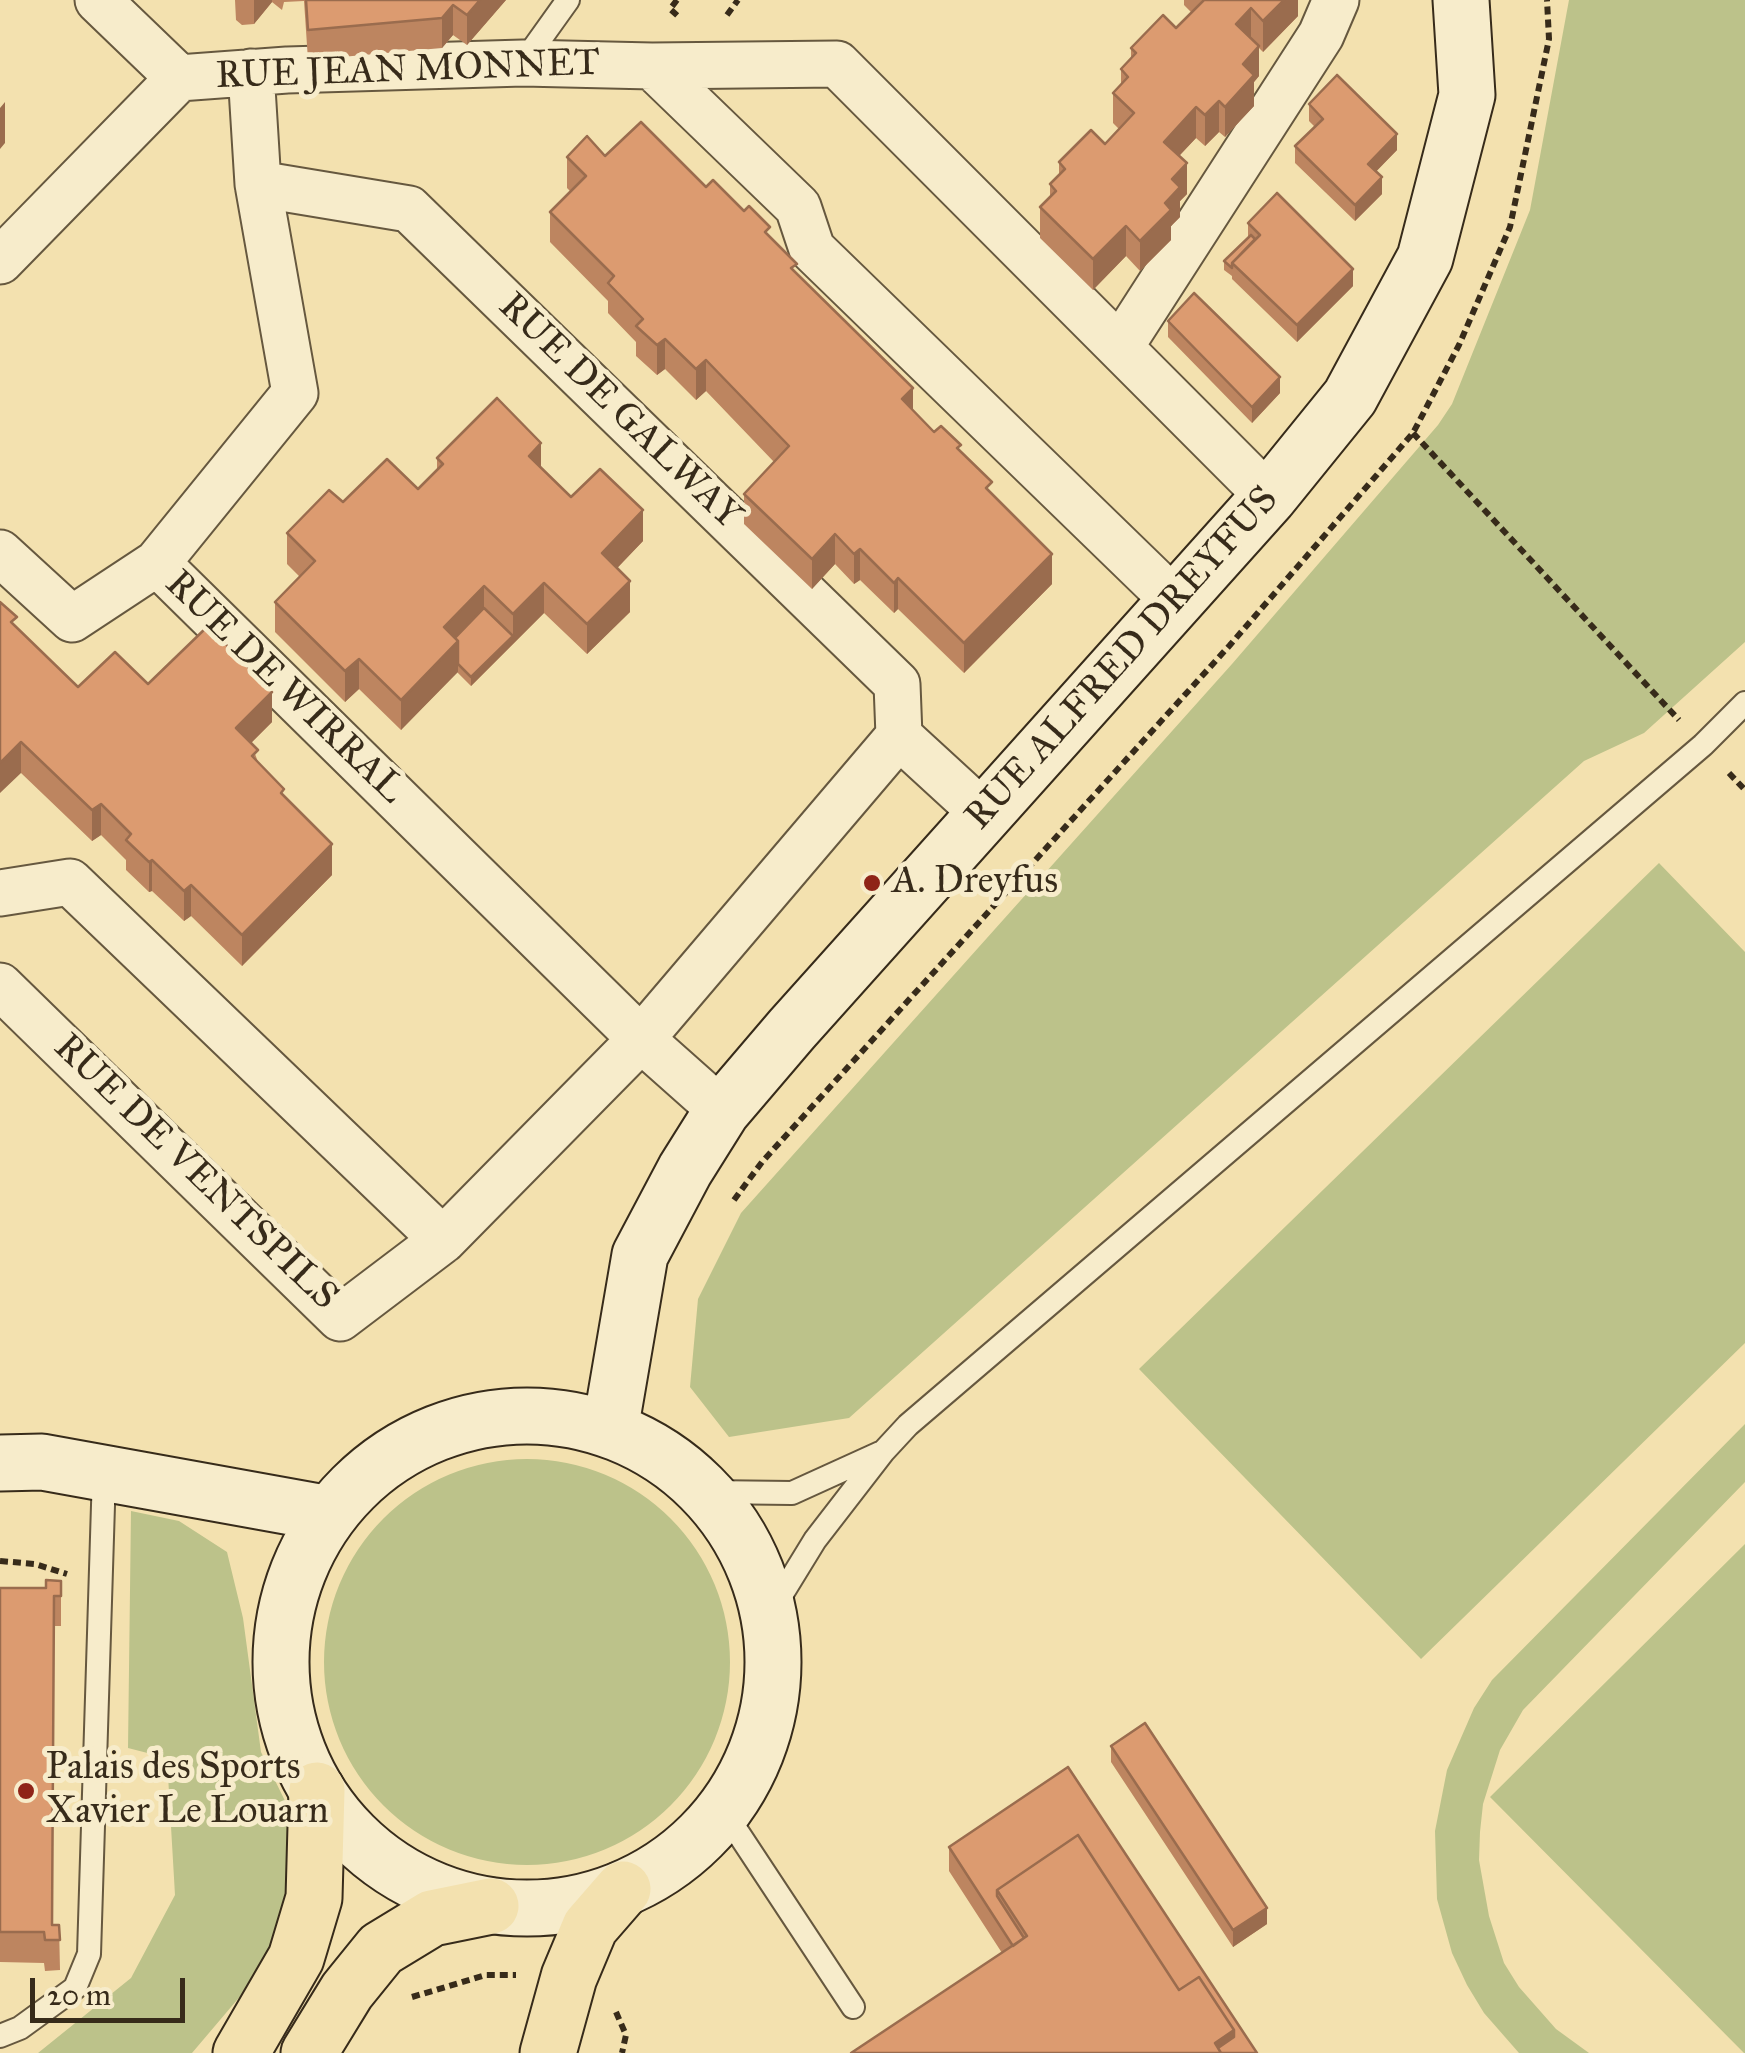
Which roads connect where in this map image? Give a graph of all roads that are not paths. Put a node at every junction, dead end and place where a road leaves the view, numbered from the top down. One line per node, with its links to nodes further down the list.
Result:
1 (98, 0): 8 (street)
2 (568, 0): 5 (lane)
3 (1336, 0): 11 (street)
4 (1461, 0): 12 (main road, RUE ALFRED DREYFUS)
5 (522, 62): 6 (street, RUE JEAN MONNET); 7 (street, RUE JEAN MONNET)
6 (652, 66): 11 (street, RUE JEAN MONNET); 15 (street)
7 (251, 72): 8 (street, RUE JEAN MONNET); 9 (street)
8 (179, 78): 10 (street, RUE JEAN MONNET)
9 (258, 184): 14 (street, RUE DE WIRRAL); 17 (street, RUE DE GALWAY)
10 (0, 261)
11 (1120, 347): 12 (street, RUE JEAN MONNET)
12 (1269, 497): 18 (main road, RUE ALFRED DREYFUS)
13 (0, 554): 14 (street)
14 (157, 563): 21 (street, RUE DE WIRRAL)
15 (1155, 582)
16 (1745, 703): 25 (lane)
17 (899, 736): 18 (street); 21 (street, RUE DE VENTSPILS)
18 (984, 814): 22 (main road, RUE ALFRED DREYFUS)
19 (0, 893): 23 (street)
20 (0, 986): 23 (street, RUE DE VENTSPILS)
21 (641, 1039): 22 (street, RUE DE WIRRAL); 23 (street, RUE DE VENTSPILS)
22 (722, 1111): 24 (main road, RUE ALFRED DREYFUS)
23 (444, 1240)
24 (610, 1430): 28 (main road); 29 (main road)
25 (883, 1452): 28 (lane); 30 (lane)
26 (0, 1463): 27 (main road)
27 (104, 1473): 29 (main road); 36 (lane)
28 (707, 1492): 30 (main road)
29 (330, 1514): 31 (main road)
30 (769, 1614): 32 (main road)
31 (316, 1790): 34 (main road); 37 (main road)
32 (723, 1810): 33 (main road); 35 (lane)
33 (623, 1888): 34 (main road); 39 (main road)
34 (490, 1906): 38 (main road)
35 (853, 2007)
36 (0, 2036)
37 (241, 2053)
38 (308, 2053)
39 (548, 2053)

